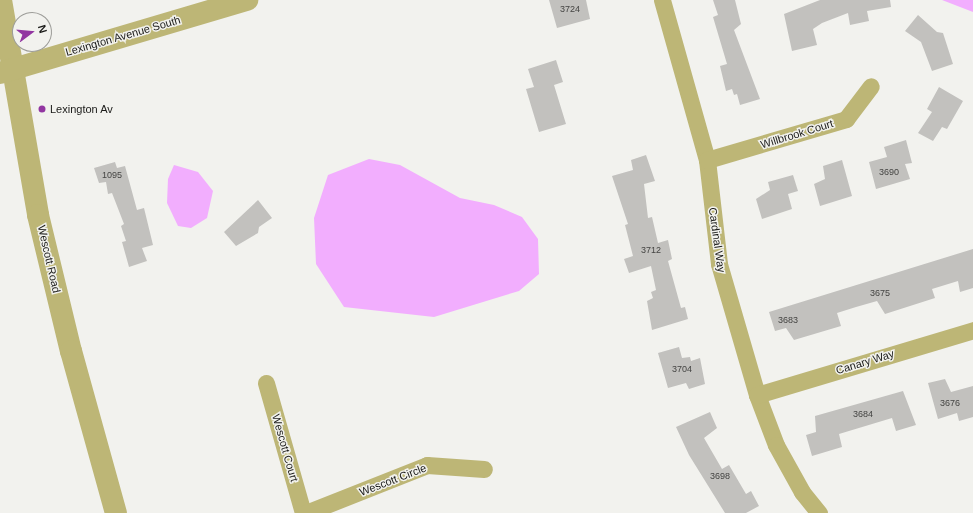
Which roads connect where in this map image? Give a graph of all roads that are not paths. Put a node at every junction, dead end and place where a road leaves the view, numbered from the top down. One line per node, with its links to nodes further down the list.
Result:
1 (1, 0): 4 (street, Wescott Road)
2 (247, 0): 4 (street, Lexington Avenue South)
3 (662, 0): 6 (street, Cardinal Way)
4 (6, 71): 11 (street, Wescott Road)
5 (871, 86): 6 (street, Willbrook Court)
6 (707, 160): 9 (street, Cardinal Way)
7 (973, 330): 9 (street, Canary Way)
8 (266, 383): 12 (street, Wescott Court)
9 (757, 395): 13 (street, Cardinal Way)
10 (484, 469): 12 (street, Wescott Circle)
11 (116, 513)
12 (304, 513)
13 (819, 513)

